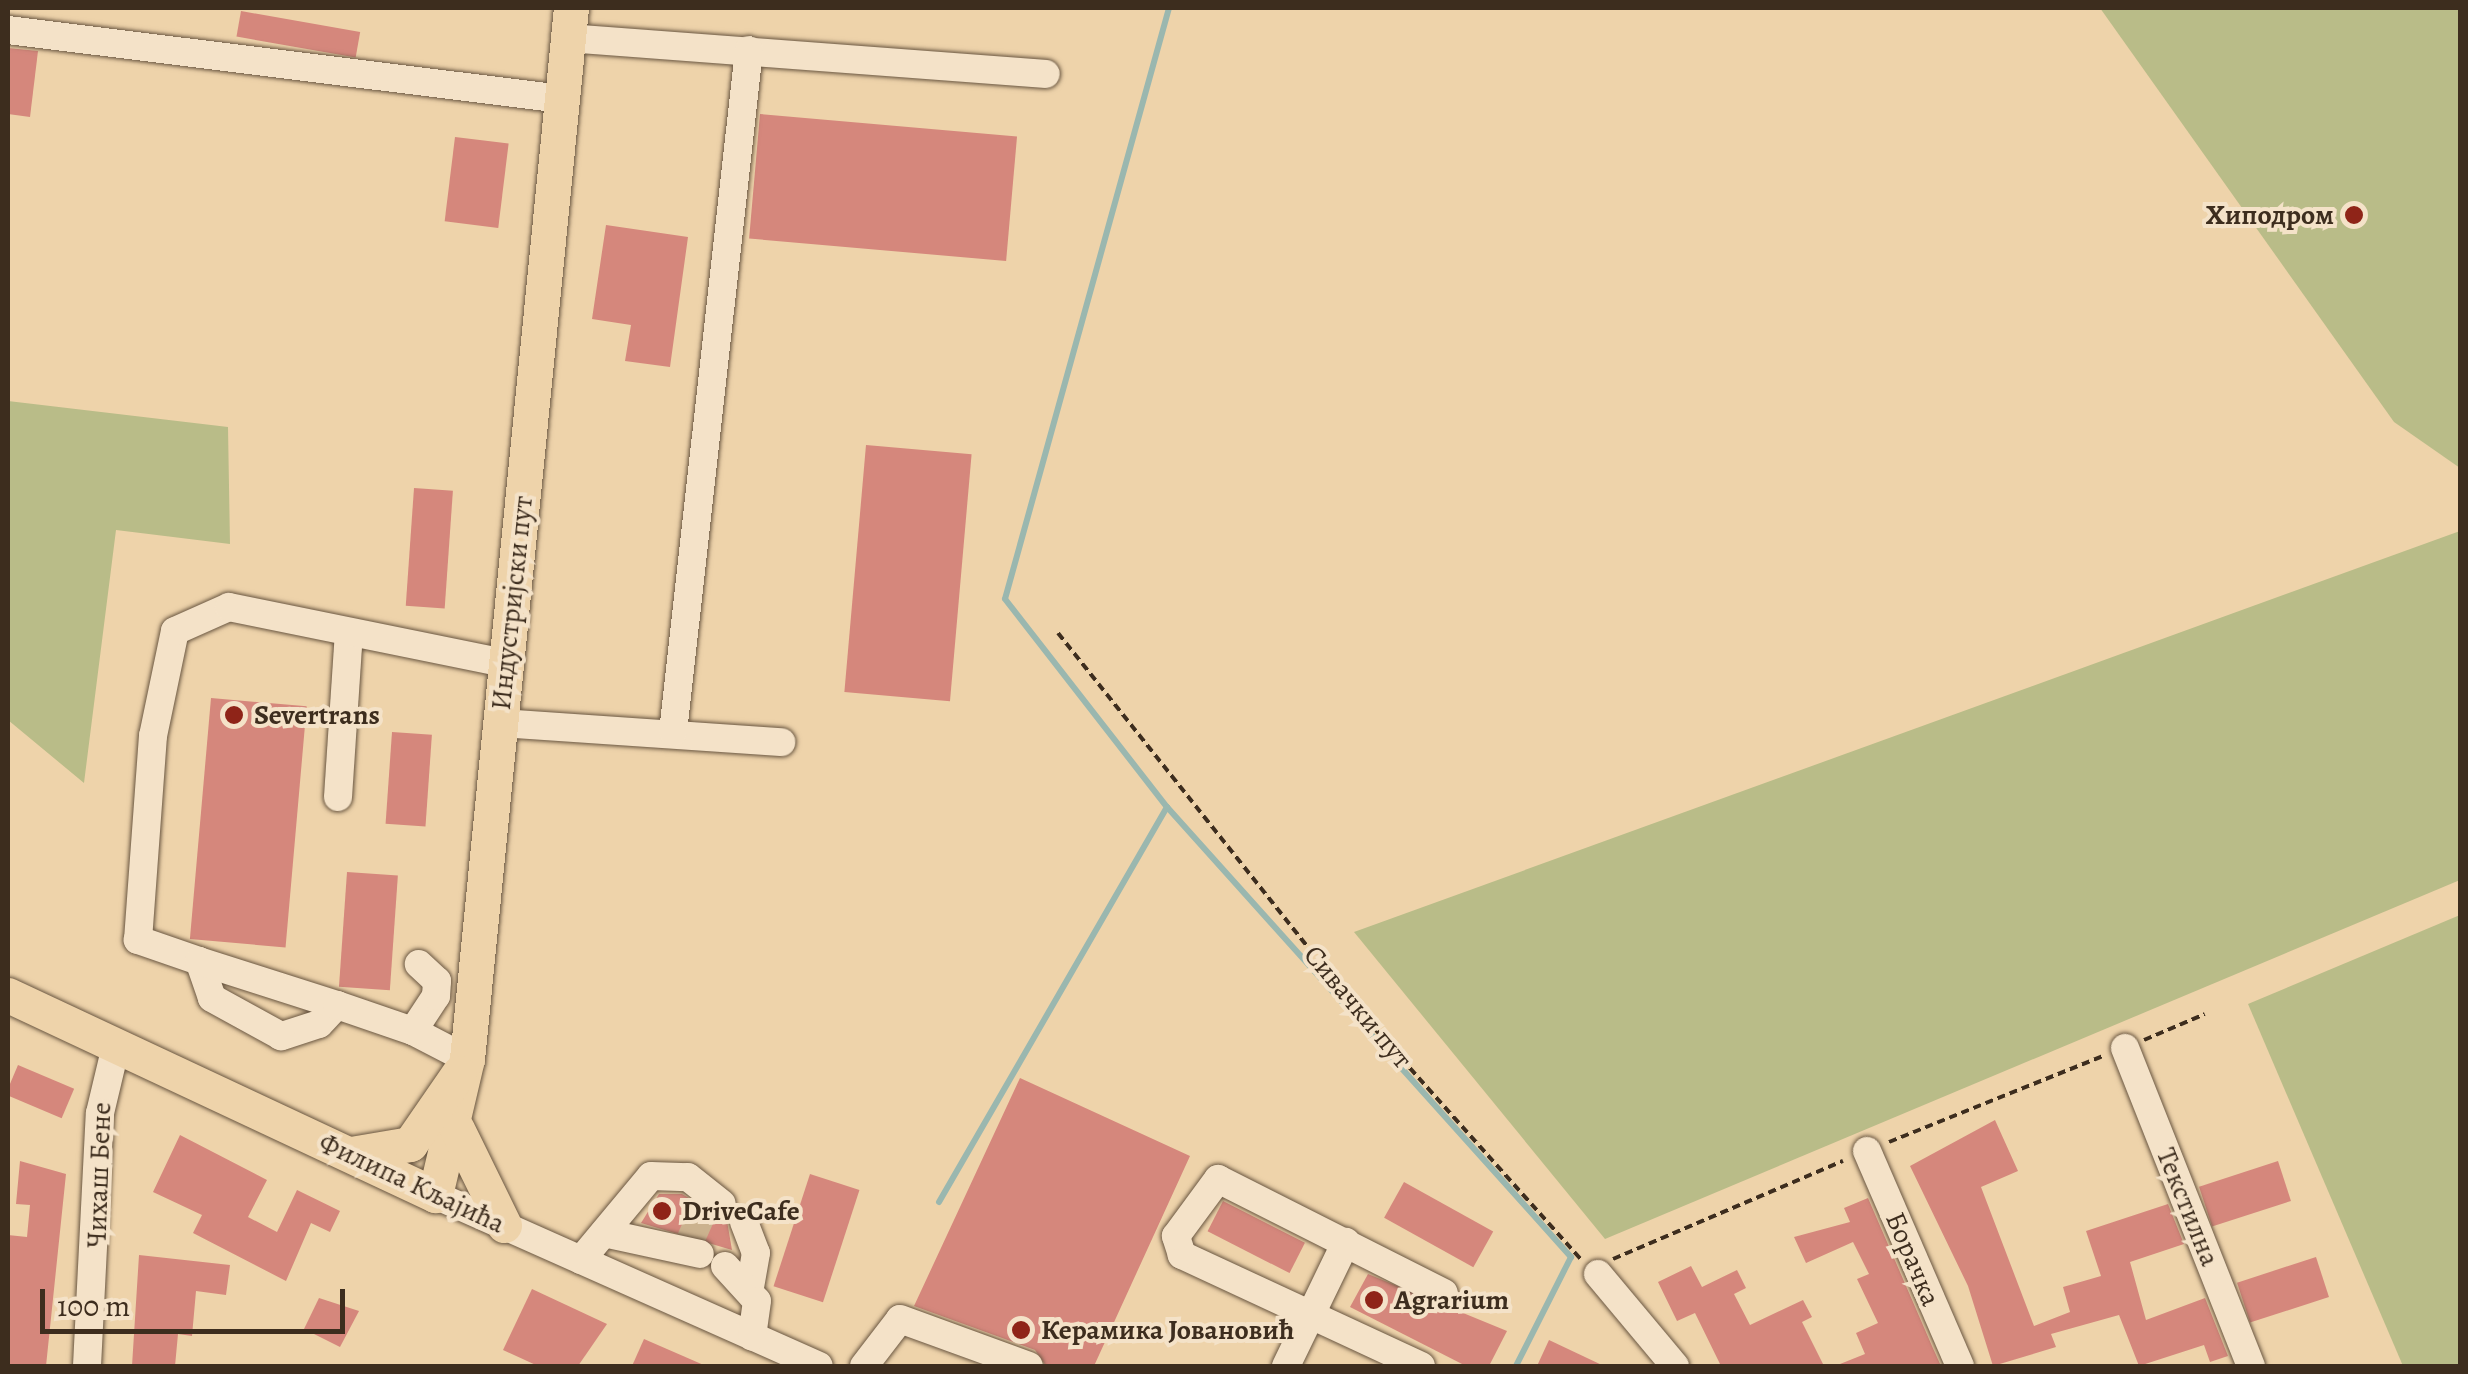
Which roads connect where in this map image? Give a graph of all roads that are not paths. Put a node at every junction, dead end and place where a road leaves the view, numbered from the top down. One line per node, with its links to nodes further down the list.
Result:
1 (570, 23): 3 (street); 5 (main road, Индустријски пут)
2 (8, 30): 5 (street)
3 (749, 50): 4 (street); 9 (street)
4 (1046, 74)
5 (562, 99): 7 (main road, Индустријски пут)
6 (349, 633): 7 (street); 11 (street); 12 (street)
7 (505, 663): 8 (main road, Индустријски пут)
8 (500, 723): 9 (street); 19 (main road, Индустријски пут)
9 (674, 732): 10 (street)
10 (781, 742)
11 (338, 798)
12 (198, 961): 15 (street); 15 (street)
13 (419, 964): 16 (street)
14 (8, 995): 17 (main road, Филипа Кљајића)
15 (337, 1005): 16 (street)
16 (413, 1031): 19 (street)
17 (116, 1046): 22 (main road, Филипа Кљајића); 35 (street, Чихаш Бене)
18 (2124, 1048): 43 (street, Текстилна)
19 (466, 1059): 20 (main road, Индустријски пут); 22 (main road)
20 (457, 1129): 23 (main road, Индустријски пут); 26 (main road)
21 (1867, 1151): 42 (street, Борачка)
22 (349, 1154): 23 (main road, Филипа Кљајића)
23 (436, 1194): 26 (street, Филипа Кљајића)
24 (712, 1202): 27 (street)
25 (744, 1222): 31 (street)
26 (504, 1225): 29 (street, Филипа Кљајића)
27 (604, 1232): 29 (street); 31 (street)
28 (1346, 1242): 32 (street); 33 (street); 33 (street)
29 (581, 1260): 34 (street, Филипа Кљајића)
30 (1598, 1274): 41 (street)
31 (750, 1288): 34 (street)
32 (1444, 1293)
33 (1310, 1314): 39 (street); 40 (street)
34 (752, 1337): 36 (street, Филипа Кљајића)
35 (86, 1366)
36 (819, 1366)
37 (864, 1366): 38 (street)
38 (1030, 1366)
39 (1286, 1366)
40 (1421, 1366)
41 (1675, 1366)
42 (1960, 1366)
43 (2251, 1366)

